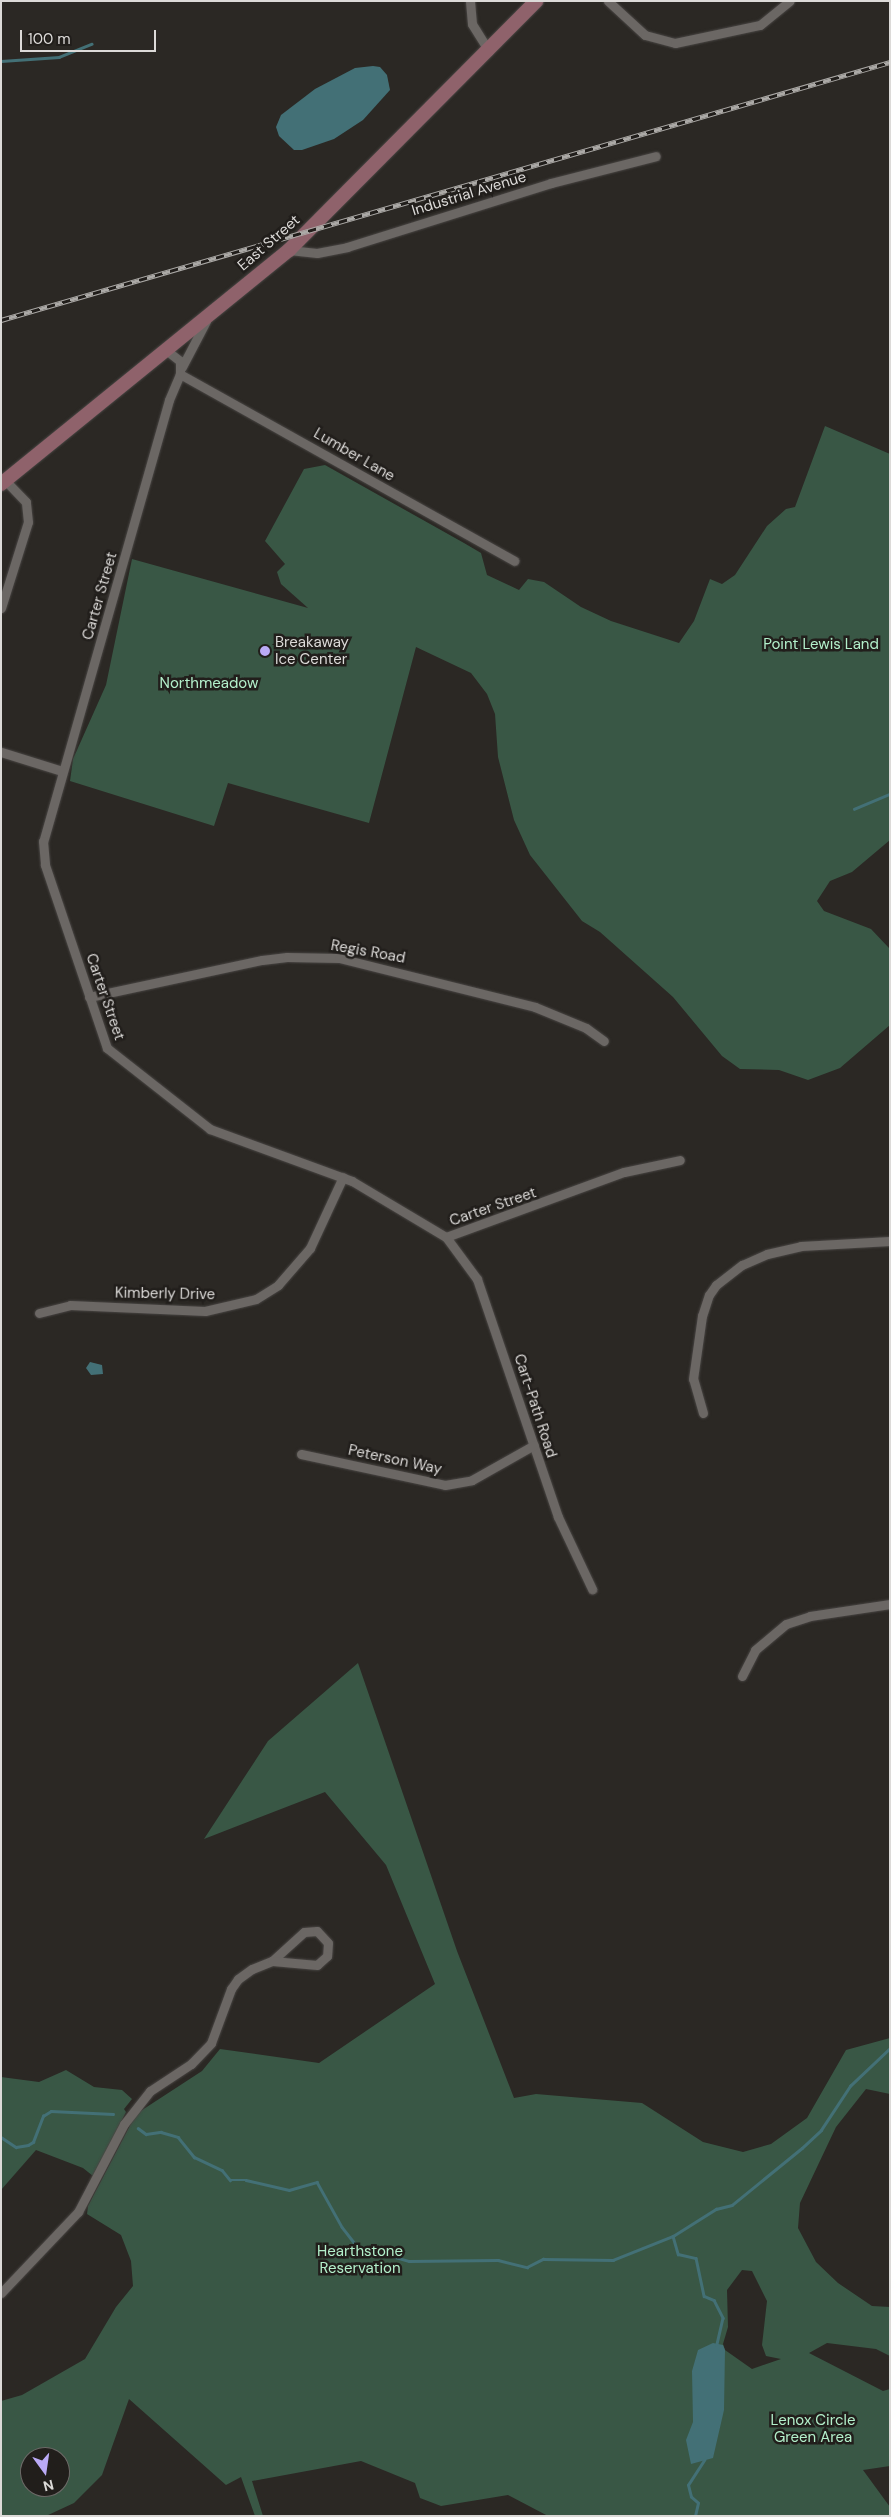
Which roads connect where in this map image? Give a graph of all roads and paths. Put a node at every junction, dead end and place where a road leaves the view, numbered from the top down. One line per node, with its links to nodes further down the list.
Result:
1 (470, 1): 5 (street)
2 (536, 1): 5 (main road, East Street)
3 (608, 1): 4 (street)
4 (790, 1)
5 (489, 51): 7 (main road, East Street)
6 (656, 156): 7 (street, Industrial Avenue)
7 (289, 250): 8 (main road, East Street)
8 (210, 315): 9 (main road, East Street); 10 (street, Carter Street)
9 (166, 350): 10 (street); 11 (main road, East Street)
10 (181, 370): 12 (street, Lumber Lane); 15 (street, Carter Street)
11 (3, 482): 13 (street)
12 (514, 561)
13 (1, 608)
14 (1, 752): 15 (street)
15 (62, 771): 16 (street, Carter Street)
16 (89, 997): 17 (street, Regis Road); 19 (street, Carter Street)
17 (604, 1041)
18 (680, 1160): 20 (street, Carter Street)
19 (343, 1177): 20 (street, Carter Street); 22 (street, Kimberly Drive)
20 (446, 1237): 24 (street, Cart-Path Road)
21 (890, 1241): 23 (street)
22 (40, 1313)
23 (703, 1413)
24 (534, 1444): 25 (street, Peterson Way); 26 (street, Cart-Path Road)
25 (301, 1454)
26 (592, 1589)
27 (890, 1604): 28 (street)
28 (742, 1676)
29 (272, 1961): 29 (street); 30 (street)
30 (1, 2293)

